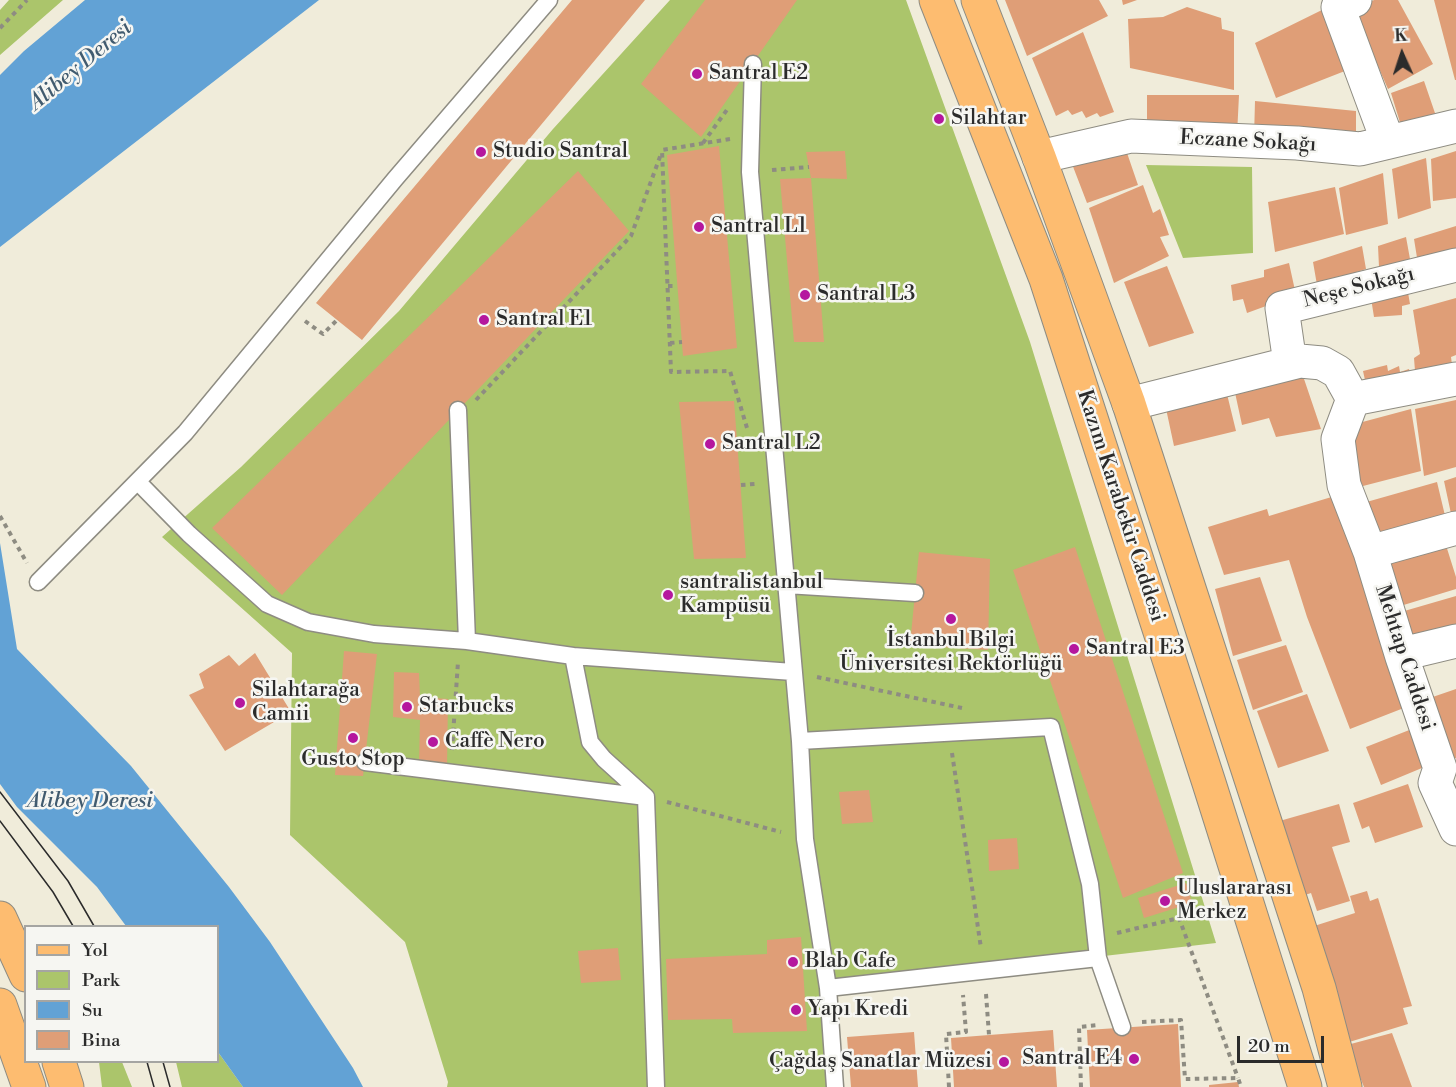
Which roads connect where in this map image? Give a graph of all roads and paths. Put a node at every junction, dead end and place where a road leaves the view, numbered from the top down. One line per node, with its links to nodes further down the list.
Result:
1 (27, 0): 6 (path)
2 (549, 0): 20 (lane)
3 (936, 0): 70 (main road, Kazım Karabekir Caddesi)
4 (978, 0): 12 (main road, Kazım Karabekir Caddesi)
5 (1354, 0): 10 (street)
6 (0, 28)
7 (753, 64): 9 (lane)
8 (1456, 126): 10 (street, Eczane Sokağı)
9 (751, 136): 11 (path); 14 (lane)
10 (1388, 142): 12 (street, Eczane Sokağı)
11 (662, 150): 16 (path); 28 (path)
12 (1039, 157): 27 (main road, Kazım Karabekir Caddesi)
13 (809, 167): 14 (path)
14 (750, 172): 35 (lane)
15 (670, 199): 16 (path)
16 (664, 200): 18 (path)
17 (1456, 265): 24 (street, Neşe Sokağı)
18 (668, 286): 19 (path); 23 (path)
19 (677, 286)
20 (287, 309): 21 (path); 30 (lane)
21 (337, 320)
22 (682, 342): 23 (path)
23 (670, 343): 29 (path)
24 (1290, 363): 26 (street); 27 (street)
25 (1456, 379): 26 (street)
26 (1353, 399): 33 (street, Mehtap Caddesi)
27 (1129, 404): 71 (main road, Kazım Karabekir Caddesi)
28 (458, 415): 37 (lane)
29 (750, 437)
30 (138, 482): 34 (lane); 37 (lane)
31 (0, 516): 34 (path)
32 (1456, 528): 33 (street)
33 (1370, 552): 39 (street, Mehtap Caddesi)
34 (38, 582)
35 (786, 585): 36 (lane); 41 (lane)
36 (915, 592)
37 (463, 640): 40 (lane); 47 (path)
38 (1456, 641): 39 (street)
39 (1402, 654): 46 (street, Mehtap Caddesi)
40 (573, 656): 41 (lane); 48 (lane)
41 (793, 672): 42 (path); 44 (lane)
42 (969, 709)
43 (949, 733): 44 (lane); 52 (lane); 54 (path)
44 (800, 741): 50 (lane)
45 (365, 762): 47 (lane)
46 (1448, 766): 49 (street, Mehtap Caddesi)
47 (451, 773): 48 (lane)
48 (646, 797): 50 (path); 65 (lane)
49 (1456, 829)
50 (805, 839): 57 (lane)
51 (0, 918): 55 (main road)
52 (1096, 938): 53 (lane); 62 (path)
53 (1098, 958): 54 (lane); 59 (lane)
54 (985, 970): 56 (lane); 60 (path)
55 (24, 971)
56 (962, 972): 57 (lane); 67 (path)
57 (828, 988): 66 (lane)
58 (0, 1005): 63 (main road)
59 (1122, 1025): 62 (path); 68 (path)
60 (989, 1035)
61 (59, 1063): 64 (main road)
62 (1238, 1078): 69 (path)
63 (29, 1087)
64 (67, 1087)
65 (656, 1087)
66 (835, 1087)
67 (949, 1087)
68 (1081, 1087)
69 (1241, 1087)
70 (1305, 1087)
71 (1345, 1087)

